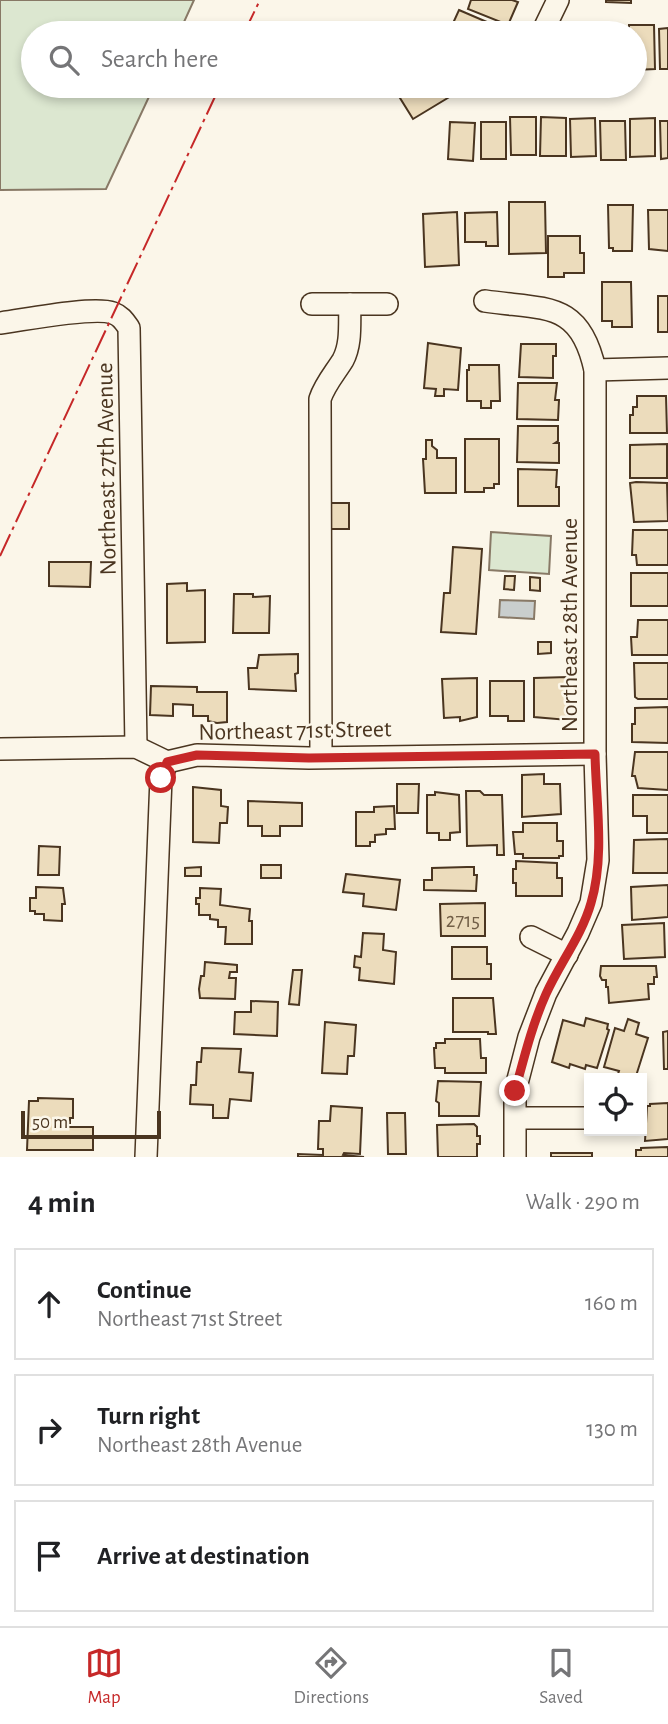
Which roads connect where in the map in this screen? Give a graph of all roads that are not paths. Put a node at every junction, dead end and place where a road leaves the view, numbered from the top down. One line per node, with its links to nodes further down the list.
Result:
1 (558, 0): 2 (street)
2 (548, 21)
3 (485, 301): 9 (street)
4 (313, 304): 5 (street)
5 (349, 304): 6 (street); 13 (street)
6 (387, 304)
7 (0, 323): 10 (street, Northeast 27th Avenue)
8 (668, 368): 9 (street)
9 (595, 370): 12 (street, Northeast 28th Avenue)
10 (136, 747): 11 (street, Northeast 71st Street); 14 (street, Northeast 71st Street)
11 (0, 749)
12 (595, 754): 13 (street, Northeast 71st Street); 16 (street, Northeast 28th Avenue)
13 (321, 757): 14 (street, Northeast 71st Street)
14 (167, 762): 19 (street)
15 (531, 937): 16 (street)
16 (567, 955): 17 (street, Northeast 28th Avenue)
17 (516, 1118): 18 (street); 20 (street, Northeast 28th Avenue)
18 (584, 1118)
19 (146, 1157)
20 (516, 1157)

